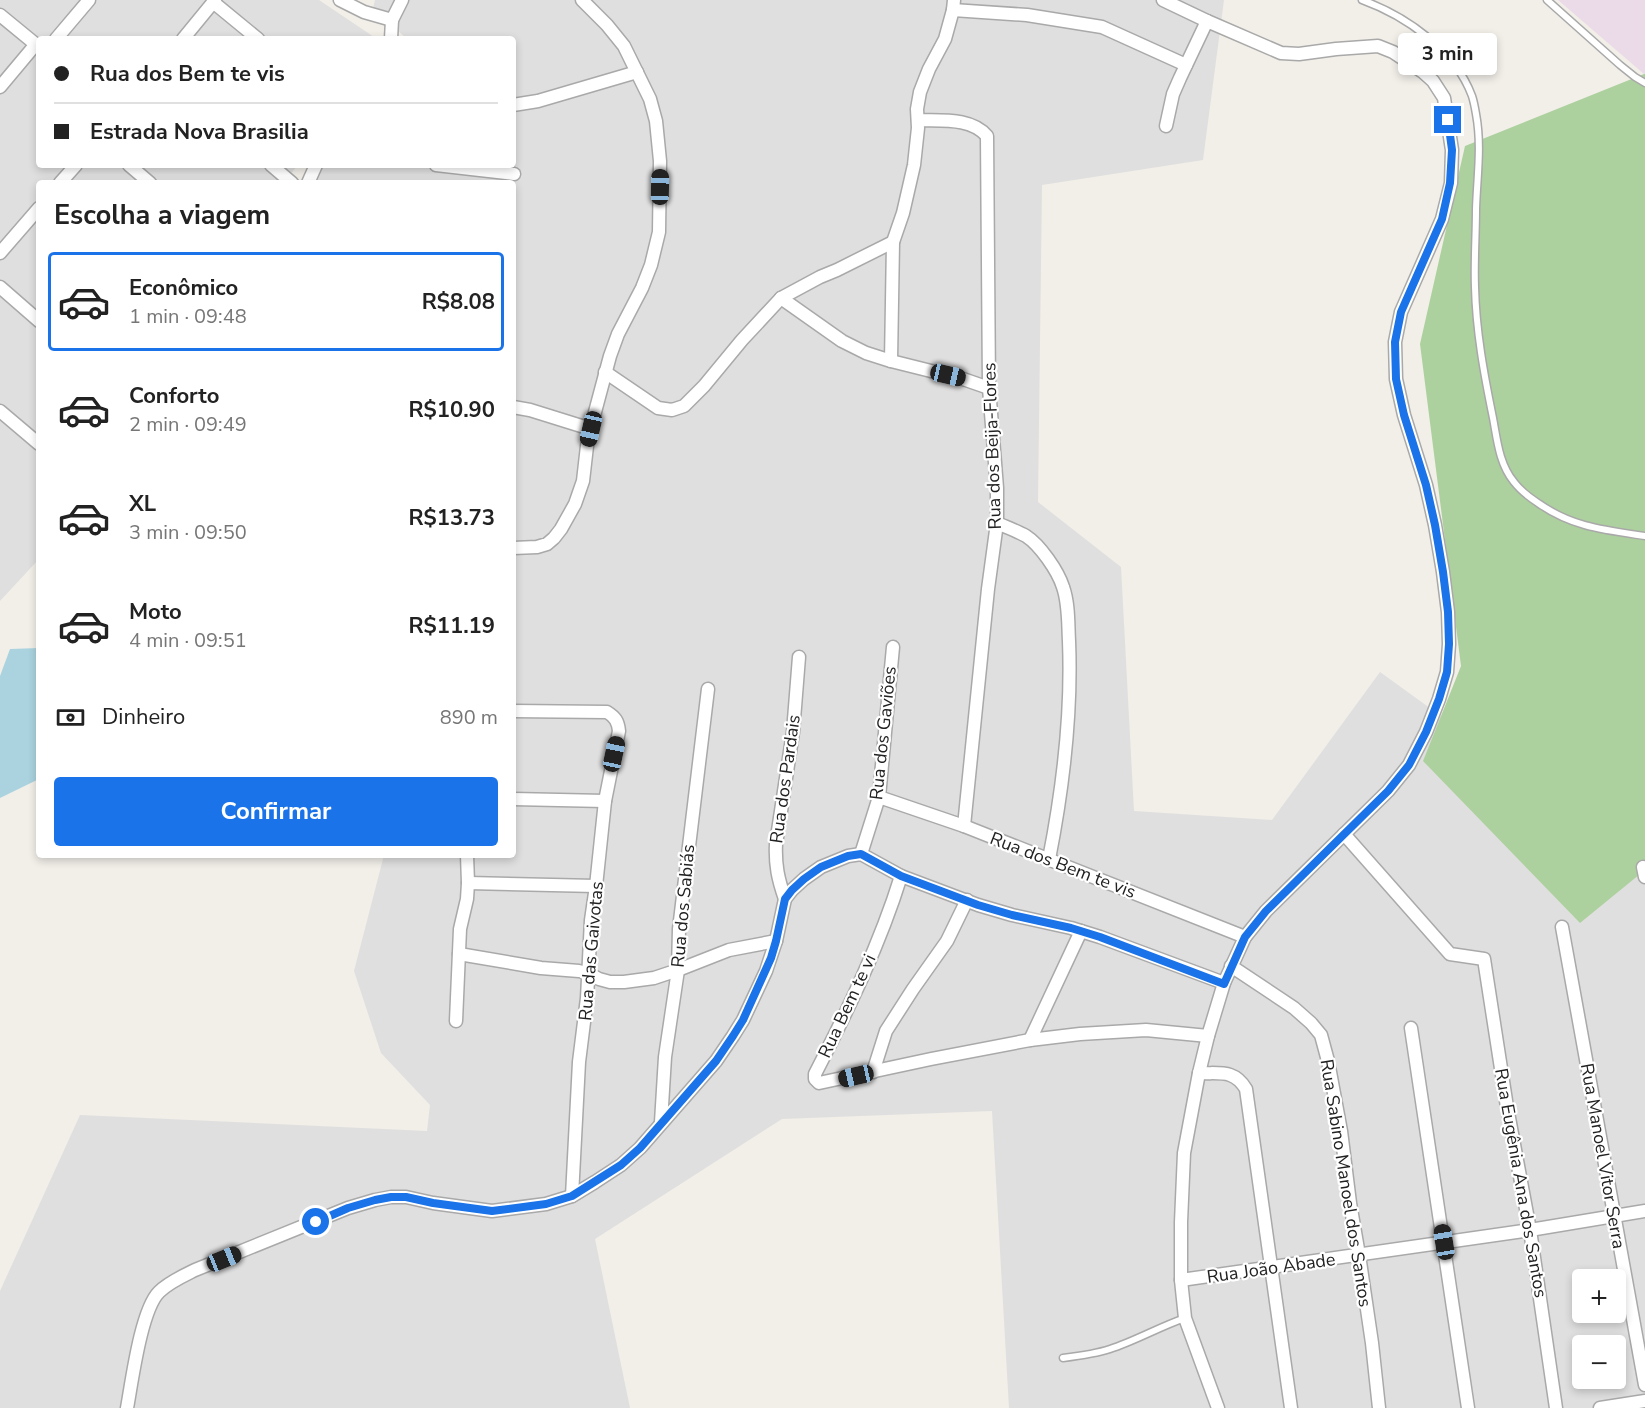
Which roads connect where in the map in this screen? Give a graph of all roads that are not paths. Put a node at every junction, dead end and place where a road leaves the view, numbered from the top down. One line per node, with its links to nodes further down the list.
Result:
1 (89, 0): 13 (street)
2 (340, 0): 11 (street)
3 (402, 0): 11 (street)
4 (582, 0): 20 (street)
5 (1163, 0): 12 (street)
6 (1362, 0): 48 (lane)
7 (1547, 0): 21 (lane)
8 (214, 1): 14 (street); 15 (street)
9 (954, 5): 19 (street); 24 (street)
10 (0, 15): 17 (street)
11 (392, 20): 16 (street)
12 (1207, 21): 19 (street); 58 (street)
13 (59, 36)
14 (185, 36)
15 (255, 36)
16 (391, 36)
17 (36, 44)
18 (36, 46): 22 (street)
19 (1186, 65): 25 (street)
20 (637, 72): 23 (street); 41 (street)
21 (1645, 82)
22 (0, 87)
23 (516, 104)
24 (918, 120): 35 (street); 42 (street, Rua dos Beija-Flores)
25 (1166, 126)
26 (73, 168): 31 (street)
27 (132, 168): 32 (street)
28 (274, 168): 33 (street)
29 (462, 168): 30 (street)
30 (514, 174)
31 (63, 180)
32 (146, 180)
33 (288, 180)
34 (36, 211): 36 (street)
35 (893, 242): 38 (street); 40 (street)
36 (0, 252)
37 (0, 287): 39 (street)
38 (781, 298): 40 (street); 41 (street)
39 (36, 318)
40 (891, 361): 42 (street)
41 (605, 372): 45 (street)
42 (989, 388): 47 (street, Rua dos Beija-Flores)
43 (516, 407): 45 (street)
44 (0, 411): 46 (street)
45 (591, 429): 49 (street)
46 (36, 441)
47 (997, 523): 57 (street, Rua dos Beija-Flores); 61 (street)
48 (1645, 536)
49 (516, 548)
50 (893, 647): 54 (street, Rua dos Gaviões)
51 (799, 657): 65 (street, Rua dos Pardais)
52 (708, 690): 73 (street, Rua dos Sabiás)
53 (516, 711): 56 (street, Rua das Gaivotas)
54 (879, 797): 57 (street, Rua dos Bem te vis); 59 (street, Rua dos Gaviões)
55 (516, 799): 56 (street)
56 (605, 801): 64 (street, Rua das Gaivotas)
57 (964, 826): 61 (street, Rua dos Bem te vis)
58 (1344, 834): 69 (street); 86 (street, Rua Eugênia Ana dos Santos)
59 (861, 854): 62 (street); 65 (street)
60 (467, 858): 63 (street)
61 (1049, 859): 69 (street, Rua dos Bem te vis)
62 (901, 876): 66 (street); 80 (street, Rua Bem te vi)
63 (468, 883): 64 (street); 71 (street)
64 (596, 886): 74 (street, Rua das Gaivotas)
65 (785, 899): 70 (street)
66 (967, 900): 68 (street); 80 (street)
67 (1562, 927): 85 (street, Rua Manoel Vitor Serra)
68 (1081, 931): 75 (street); 79 (street)
69 (1245, 937): 72 (street)
70 (776, 941): 73 (street); 82 (street)
71 (459, 954): 74 (street); 76 (street)
72 (1231, 966): 75 (street); 88 (street, Rua Sabino Manoel dos Santos)
73 (678, 970): 74 (street); 82 (street, Rua dos Sabiás)
74 (588, 973): 83 (street, Rua das Gaivotas)
75 (1224, 984): 78 (street)
76 (456, 1021)
77 (1411, 1028): 87 (street)
78 (1208, 1036): 79 (street, Rua Bem te vi); 81 (street)
79 (1030, 1040): 80 (street, Rua Bem te vi)
80 (873, 1072)
81 (1199, 1072): 89 (street); 90 (street)
82 (661, 1122): 83 (street)
83 (572, 1196): 95 (street)
84 (1645, 1211): 85 (street, Rua João Abade)
85 (1614, 1216): 86 (street, Rua João Abade); 93 (street, Rua Manoel Vitor Serra)
86 (1530, 1230): 87 (street, Rua João Abade); 100 (street, Rua Eugênia Ana dos Santos)
87 (1444, 1242): 88 (street, Rua João Abade); 99 (street)
88 (1359, 1255): 89 (street, Rua João Abade); 98 (street, Rua Sabino Manoel dos Santos)
89 (1273, 1267): 90 (street, Rua João Abade); 97 (street)
90 (1181, 1280): 91 (street)
91 (1185, 1318): 92 (lane); 96 (street)
92 (1063, 1358)
93 (1645, 1385)
94 (1645, 1401): 101 (street)
95 (127, 1408)
96 (1218, 1408)
97 (1291, 1408)
98 (1380, 1408)
99 (1468, 1408)
100 (1556, 1408)
101 (1600, 1408)

